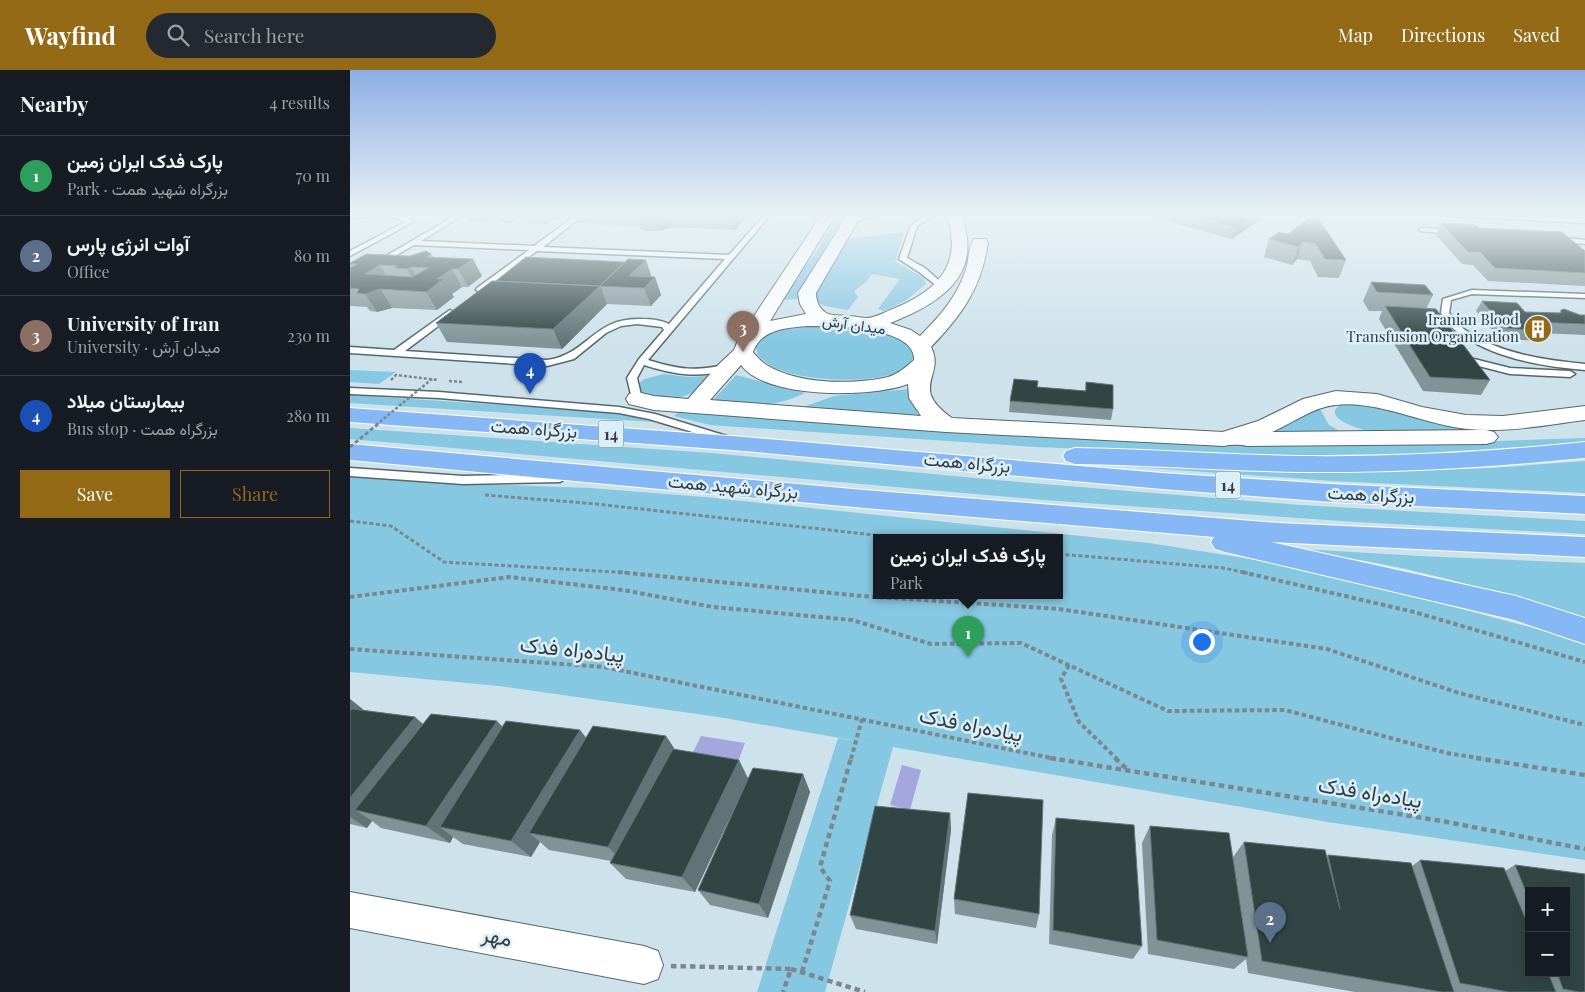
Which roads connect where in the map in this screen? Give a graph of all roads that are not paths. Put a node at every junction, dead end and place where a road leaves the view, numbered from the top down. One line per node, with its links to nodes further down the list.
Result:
1 (388, 257): 9 (lane)
2 (524, 257): 12 (lane)
3 (731, 257): 19 (lane)
4 (802, 257): 20 (main road)
5 (829, 257): 17 (main road)
6 (904, 257): 10 (lane)
7 (960, 257): 10 (main road)
8 (978, 257): 11 (main road)
9 (350, 280)
10 (944, 285): 11 (main road); 14 (main road)
11 (966, 290): 16 (main road)
12 (473, 295)
13 (1585, 296): 26 (lane)
14 (914, 306): 16 (main road); 18 (main road)
15 (457, 307): 22 (lane)
16 (950, 317): 23 (main road)
17 (822, 319): 18 (main road, میدان آرش); 20 (main road, میدان آرش)
18 (870, 324): 23 (main road, میدان آرش)
19 (668, 331): 22 (lane); 24 (lane)
20 (747, 344): 27 (main road); 29 (main road)
21 (350, 350): 22 (lane)
22 (396, 353)
23 (923, 354): 29 (main road); 37 (main road)
24 (642, 361): 27 (lane); 32 (lane)
25 (1470, 361): 28 (lane)
26 (1585, 367)
27 (726, 368): 33 (main road)
28 (1585, 375)
29 (835, 387): 34 (main road)
30 (350, 390): 41 (lane)
31 (1336, 398): 35 (main road); 39 (main road); 40 (main road)
32 (637, 399): 33 (main road)
33 (694, 406): 34 (main road)
34 (769, 412): 37 (main road)
35 (1585, 413)
36 (350, 415): 41 (highway, بزرگراه همت / 14)
37 (946, 425): 39 (main road)
38 (1585, 432): 40 (main road)
39 (1224, 439): 40 (main road)
40 (1398, 439)
41 (744, 444): 44 (highway, بزرگراه همت / 14)
42 (1585, 450): 44 (highway)
43 (350, 452): 46 (highway, بزرگراه شهید همت)
44 (872, 454): 47 (highway, بزرگراه همت / 14)
45 (350, 472): 46 (lane)
46 (617, 476): 48 (highway, بزرگراه شهید همت)
47 (1585, 505)
48 (1116, 519): 49 (highway); 50 (highway)
49 (1585, 547)
50 (1585, 631)
51 (350, 910): 52 (street, مهر)
52 (644, 965)

